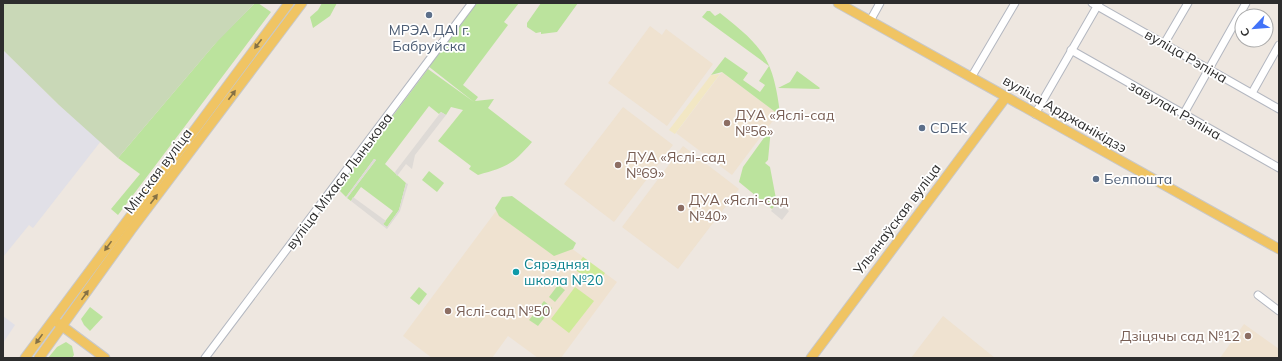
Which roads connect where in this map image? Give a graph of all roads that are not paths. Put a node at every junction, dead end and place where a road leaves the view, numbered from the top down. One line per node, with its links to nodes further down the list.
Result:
1 (289, 3): 22 (main road, Мінская вуліца, one-way to 22)
2 (302, 3): 23 (main road, Мінская вуліца, one-way to 2)
3 (472, 3): 32 (street, вуліца Міхася Лынькова)
4 (838, 3): 10 (main road, вуліца Арджанікідзэ)
5 (880, 3): 10 (street)
6 (1015, 3): 15 (street)
7 (1188, 3): 11 (street)
8 (1246, 3): 14 (street)
9 (1096, 4): 11 (street, вуліца Рэпіна); 13 (street)
10 (870, 20): 15 (main road, вуліца Арджанікідзэ)
11 (1164, 44): 14 (street, вуліца Рэпіна)
12 (1279, 45): 16 (street)
13 (1072, 50): 19 (street); 20 (street, завулак Рэпіна)
14 (1208, 69): 16 (street, вуліца Рэпіна); 20 (street)
15 (972, 76): 17 (main road, вуліца Арджанікідзэ)
16 (1252, 94): 18 (street, вуліца Рэпіна)
17 (1006, 97): 19 (main road, вуліца Арджанікідзэ); 33 (main road, Ульянаўская вуліца)
18 (1279, 109)
19 (1035, 114): 24 (main road, вуліца Арджанікідзэ)
20 (1183, 115): 21 (street, завулак Рэпіна)
21 (1279, 168)
22 (123, 225): 23 (main road); 27 (main road, Мінская вуліца, one-way to 27)
23 (131, 230): 28 (main road, Мінская вуліца, one-way to 23)
24 (1279, 249)
25 (1258, 295): 26 (street)
26 (1279, 311)
27 (53, 320): 28 (main road); 29 (main road, Мінская вуліца, one-way to 29)
28 (61, 326): 30 (main road, Мінская вуліца); 31 (main road)
29 (26, 358)
30 (38, 358)
31 (105, 358)
32 (205, 358)
33 (811, 358)

